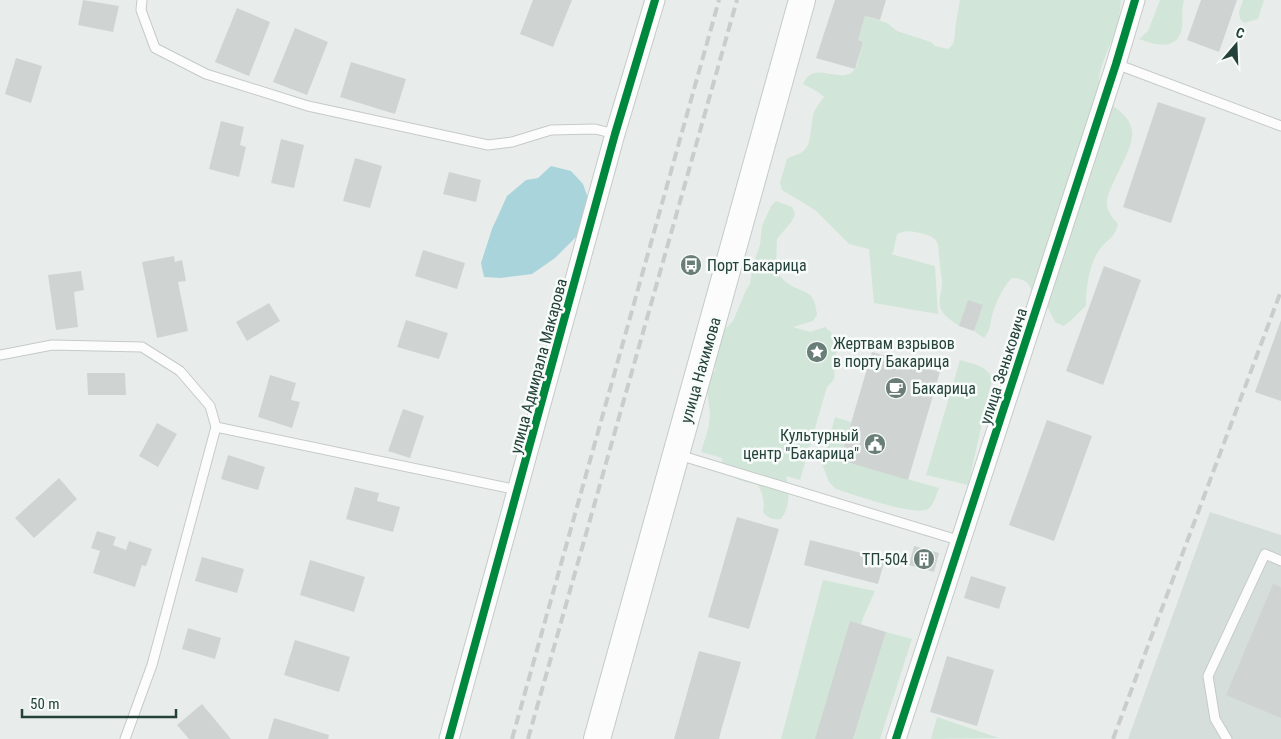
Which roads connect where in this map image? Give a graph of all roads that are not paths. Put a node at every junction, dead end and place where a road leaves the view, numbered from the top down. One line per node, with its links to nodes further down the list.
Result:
1 (142, 0): 7 (lane)
2 (655, 0): 7 (street, улица Адмирала Макарова)
3 (802, 0): 10 (main road, улица Нахимова)
4 (1135, 0): 5 (street, улица Зеньковича)
5 (1116, 64): 6 (lane); 12 (street, улица Зеньковича)
6 (1281, 126)
7 (615, 134): 11 (street, улица Адмирала Макарова)
8 (0, 355): 9 (lane)
9 (216, 427): 11 (lane); 14 (lane)
10 (676, 454): 12 (lane); 16 (main road, улица Нахимова)
11 (518, 490): 15 (street, улица Адмирала Макарова)
12 (961, 541): 17 (street, улица Зеньковича)
13 (1281, 561): 18 (lane)
14 (125, 739)
15 (449, 739)
16 (597, 739)
17 (896, 739)
18 (1227, 739)

